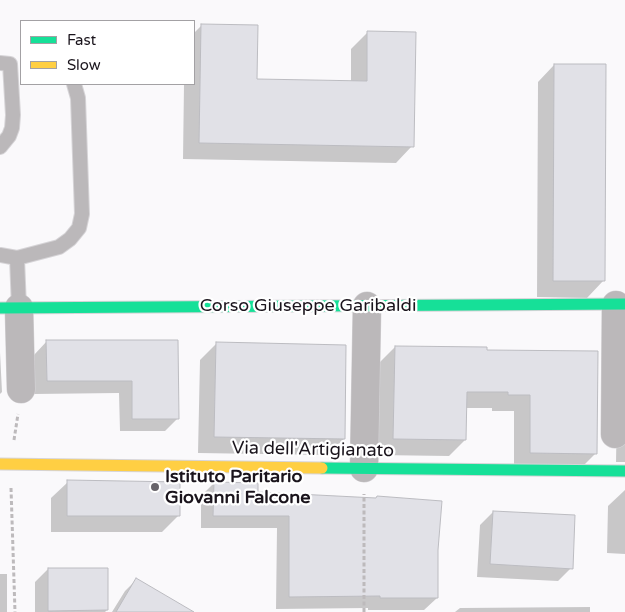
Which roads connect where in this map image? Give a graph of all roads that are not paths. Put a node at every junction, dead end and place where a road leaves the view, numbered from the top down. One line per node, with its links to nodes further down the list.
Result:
1 (10, 64): 3 (lane)
2 (74, 85): 5 (lane)
3 (0, 147)
4 (0, 255): 5 (lane)
5 (17, 258): 8 (lane)
6 (621, 304): 7 (street, Corso Giuseppe Garibaldi); 10 (street, Corso Giuseppe Garibaldi)
7 (367, 306): 8 (street, Corso Giuseppe Garibaldi); 12 (street)
8 (9, 308): 9 (street)
9 (21, 389)
10 (615, 434)
11 (5, 464): 12 (street, Via dell'Artigianato)
12 (364, 468): 13 (street, Via dell'Artigianato)
13 (625, 471)

